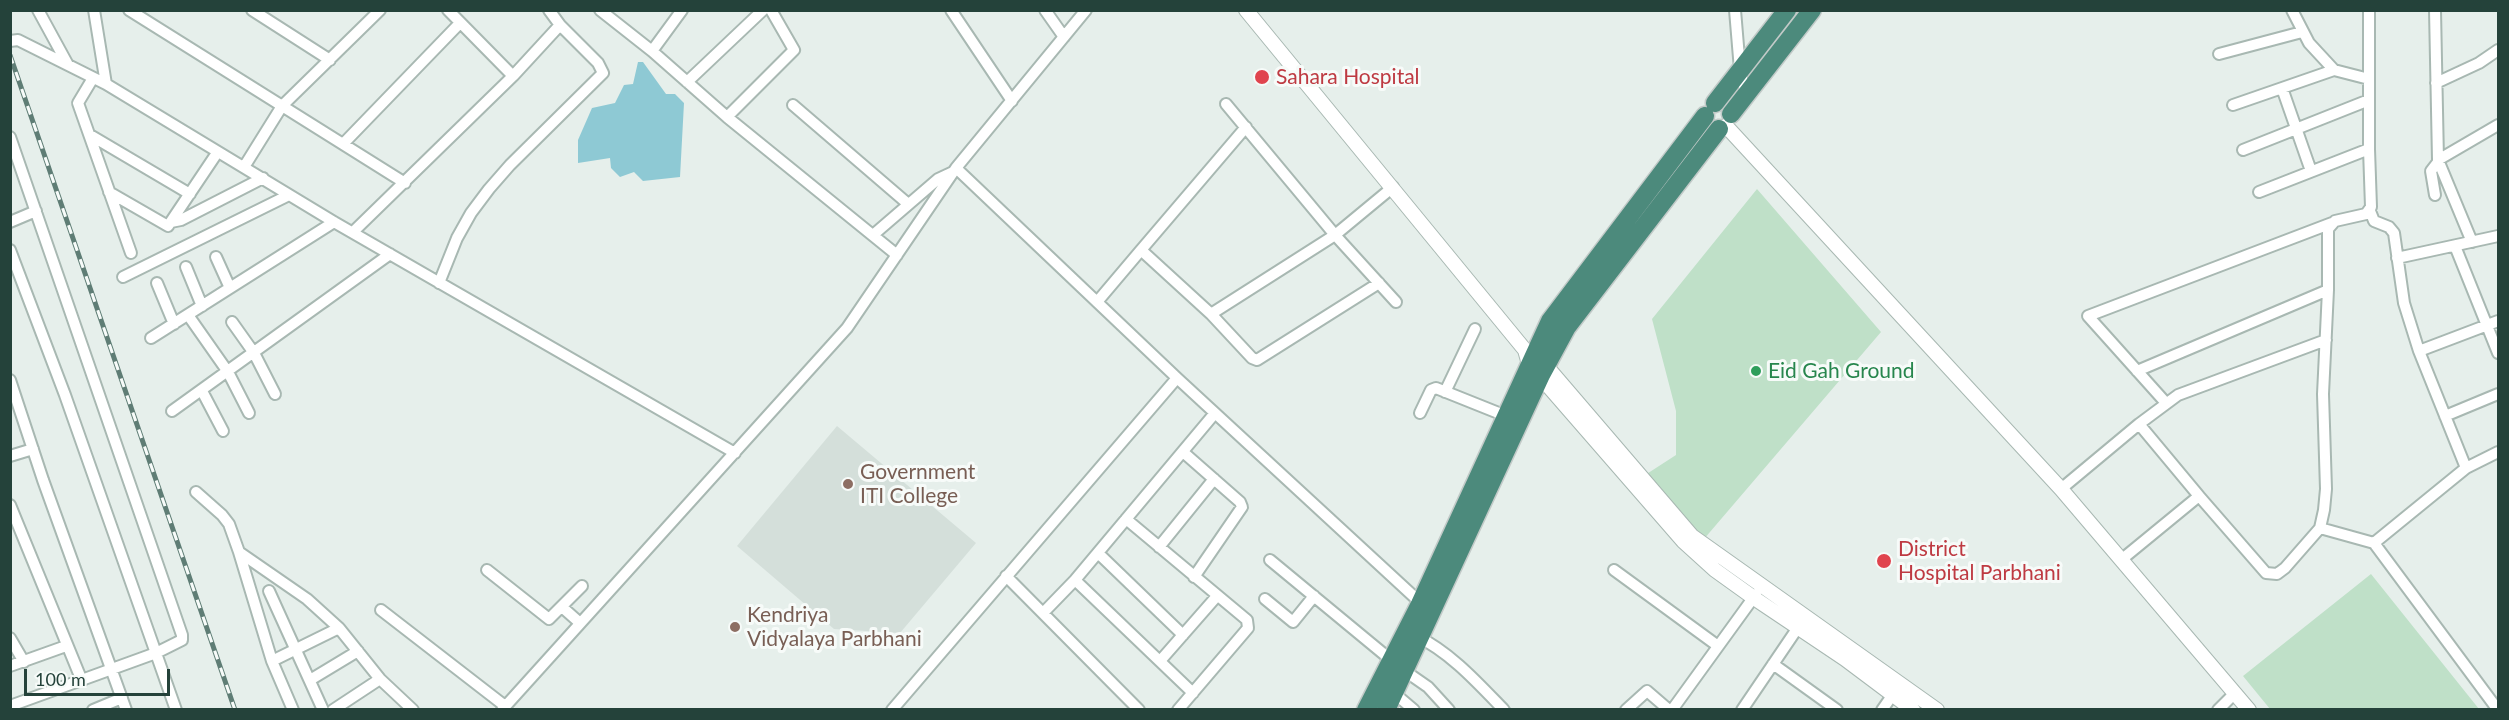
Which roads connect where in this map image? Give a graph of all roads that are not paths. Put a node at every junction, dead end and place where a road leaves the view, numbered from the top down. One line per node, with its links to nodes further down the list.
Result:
1 (39, 10): 32 (street)
2 (94, 10): 40 (street)
3 (129, 10): 48 (street)
4 (252, 10): 22 (street)
5 (380, 10): 31 (street)
6 (448, 10): 23 (street)
7 (549, 10): 24 (street)
8 (600, 10): 29 (street)
9 (682, 10): 29 (street)
10 (763, 10): 38 (street)
11 (771, 10): 50 (street)
12 (951, 10): 44 (street)
13 (1045, 10): 26 (street)
14 (1086, 10): 26 (street)
15 (1246, 10): 67 (street)
16 (1735, 10): 33 (street)
17 (1787, 10): 33 (highway)
18 (1812, 10): 42 (highway)
19 (2369, 10): 37 (street)
20 (2435, 10): 39 (street)
21 (2293, 11): 25 (street)
22 (266, 14): 31 (street)
23 (460, 23): 35 (street); 57 (street)
24 (560, 25): 35 (street); 96 (street)
25 (2302, 32): 30 (street); 34 (street)
26 (1064, 37): 44 (street)
27 (10, 41): 32 (street)
28 (2499, 50): 39 (street)
29 (652, 51): 38 (street)
30 (2219, 54)
31 (330, 60): 48 (street)
32 (69, 65): 36 (street)
33 (1740, 70): 42 (street); 49 (highway)
34 (2334, 70): 37 (street); 41 (street)
35 (513, 76): 66 (street)
36 (93, 78): 40 (street); 55 (street)
37 (2369, 79): 43 (street)
38 (687, 82): 50 (street)
39 (2436, 83): 61 (street)
40 (106, 84): 60 (street)
41 (2282, 88): 47 (street); 54 (street)
42 (1746, 94): 51 (highway)
43 (2369, 100): 54 (street); 58 (street)
44 (1012, 101): 63 (street)
45 (1226, 104): 53 (street)
46 (793, 105): 73 (street)
47 (2233, 105)
48 (282, 106): 57 (street); 62 (street)
49 (1710, 110): 51 (highway); 115 (highway)
50 (727, 117): 81 (street)
51 (1725, 123): 115 (highway); 140 (street)
52 (2499, 125): 61 (street)
53 (1246, 127): 82 (street); 87 (street)
54 (2296, 128): 59 (street); 64 (street)
55 (90, 135): 68 (street); 70 (street)
56 (10, 137): 74 (street)
57 (343, 144): 66 (street)
58 (2368, 149): 64 (street); 75 (street)
59 (2243, 150)
60 (217, 153): 62 (street); 70 (street)
61 (2438, 161): 72 (street); 84 (street)
62 (244, 167): 65 (street)
63 (955, 170): 73 (street); 90 (street); 100 (street)
64 (2311, 171): 69 (street)
65 (263, 178): 71 (street); 77 (street)
66 (405, 183): 80 (street)
67 (1393, 187): 82 (street); 115 (street)
68 (109, 192): 77 (street); 88 (street)
69 (2259, 192)
70 (190, 194): 77 (street)
71 (289, 195): 78 (street); 94 (street)
72 (2434, 195)
73 (907, 203): 81 (street)
74 (36, 211): 76 (street); 179 (street)
75 (2370, 212): 79 (street); 92 (street)
76 (10, 222)
77 (171, 222)
78 (334, 222): 80 (street); 98 (street)
79 (2332, 223): 99 (street); 116 (street)
80 (353, 232): 89 (street)
81 (873, 235): 90 (street)
82 (1335, 235): 97 (street); 103 (street)
83 (2499, 236): 84 (street)
84 (2472, 242): 85 (street)
85 (2455, 246): 92 (street); 108 (street)
86 (10, 250): 179 (street)
87 (1141, 250): 100 (street); 103 (street)
88 (131, 253)
89 (390, 254): 96 (street); 113 (street)
90 (897, 255): 135 (street)
91 (216, 257): 98 (street)
92 (2397, 258): 112 (street)
93 (186, 267): 102 (street)
94 (123, 277)
95 (158, 283): 107 (street)
96 (439, 283): 135 (street)
97 (1378, 283): 101 (street); 103 (street)
98 (230, 288): 102 (street)
99 (2328, 290): 111 (street); 116 (street)
100 (1097, 302): 118 (street)
101 (1396, 302)
102 (202, 306): 104 (street)
103 (1211, 314)
104 (188, 315): 107 (street); 117 (street)
105 (2499, 321): 108 (street)
106 (232, 322): 113 (street)
107 (174, 324): 110 (street)
108 (2487, 325): 112 (street); 114 (street)
109 (1475, 329): 121 (street)
110 (151, 338)
111 (2326, 340): 124 (street); 145 (street)
112 (2419, 351): 130 (street)
113 (254, 353): 117 (street); 122 (street)
114 (2499, 353)
115 (1535, 362): 129 (highway); 157 (street); 162 (street); 165 (highway)
116 (2137, 371): 124 (street)
117 (228, 372): 120 (street); 126 (street)
118 (1177, 378): 127 (street); 154 (street)
119 (10, 380): 133 (street)
120 (202, 391): 125 (street); 132 (street)
121 (1445, 392): 128 (street); 129 (street)
122 (275, 394)
123 (2497, 397): 130 (street)
124 (2166, 403): 131 (street)
125 (172, 411)
126 (249, 413)
127 (1215, 413): 134 (street); 165 (street)
128 (1420, 413)
129 (1506, 416): 165 (highway)
130 (2445, 416): 138 (street)
131 (2139, 424): 140 (street); 142 (street)
132 (224, 432)
133 (33, 449): 137 (street); 186 (street)
134 (1183, 452): 139 (street); 144 (street)
135 (735, 453): 169 (street)
136 (2498, 454): 138 (street)
137 (10, 456)
138 (2466, 468): 146 (street)
139 (1214, 479): 147 (street); 155 (street)
140 (2061, 489): 151 (street)
141 (196, 492): 148 (street)
142 (2199, 496): 145 (street); 151 (street)
143 (10, 505): 175 (street)
144 (1126, 519): 147 (street); 149 (street)
145 (2320, 528): 146 (street)
146 (2374, 543): 221 (street)
147 (1159, 548): 155 (street)
148 (239, 552): 170 (street); 180 (street)
149 (1098, 553): 156 (street); 173 (street)
150 (1270, 560): 161 (street)
151 (2121, 560): 192 (street)
152 (487, 570): 164 (street)
153 (1614, 570): 176 (street)
154 (1006, 576): 167 (street); 205 (street)
155 (1194, 577): 160 (street)
156 (1075, 580): 167 (street); 181 (street)
157 (1762, 585): 162 (street); 168 (street)
158 (582, 586): 164 (street)
159 (269, 591): 177 (street)
160 (1217, 596): 173 (street); 191 (street)
161 (1314, 596): 163 (street); 185 (street)
162 (1754, 598): 171 (street); 176 (street)
163 (1265, 599)
164 (562, 607): 169 (street)
165 (1426, 608): 172 (highway)
166 (381, 610): 198 (street)
167 (1043, 613): 206 (street)
168 (1807, 616): 171 (street); 190 (street)
169 (580, 624): 198 (street)
170 (339, 628): 177 (street); 178 (street)
171 (1798, 628): 183 (street); 193 (street)
172 (1413, 634): 185 (highway); 211 (street)
173 (1183, 635): 181 (street)
174 (10, 638): 182 (street)
175 (66, 646): 182 (street); 189 (street)
176 (1718, 646): 213 (street)
177 (296, 649): 180 (street); 188 (street)
178 (358, 651): 187 (street); 188 (street)
179 (156, 653): 186 (street); 200 (street)
180 (272, 661): 201 (street)
181 (1160, 661): 191 (street)
182 (24, 662): 184 (street)
183 (1773, 664): 214 (street); 215 (street)
184 (10, 666)
185 (1398, 666): 194 (highway); 208 (highway); 210 (street)
186 (112, 670): 189 (street); 195 (street)
187 (380, 679): 196 (street); 204 (street)
188 (310, 680): 202 (street)
189 (82, 681): 197 (street)
190 (1902, 682): 193 (street); 218 (street)
191 (1192, 693): 207 (street)
192 (2235, 693): 219 (street); 220 (street)
193 (1893, 694): 216 (street); 217 (street)
194 (1390, 701): 209 (street)
195 (124, 704): 199 (street)
196 (349, 705): 203 (street)
197 (10, 706)
198 (504, 708)
199 (93, 710)
200 (176, 710)
201 (293, 710)
202 (323, 710)
203 (333, 710)
204 (413, 710)
205 (892, 710)
206 (1139, 710)
207 (1178, 710)
208 (1366, 710)
209 (1414, 710)
210 (1449, 710)
211 (1504, 710)
212 (1626, 710): 213 (street)
213 (1670, 710)
214 (1742, 710)
215 (1837, 710)
216 (1882, 710)
217 (1913, 710)
218 (1937, 710)
219 (2218, 710)
220 (2249, 710)
221 (2498, 710)

